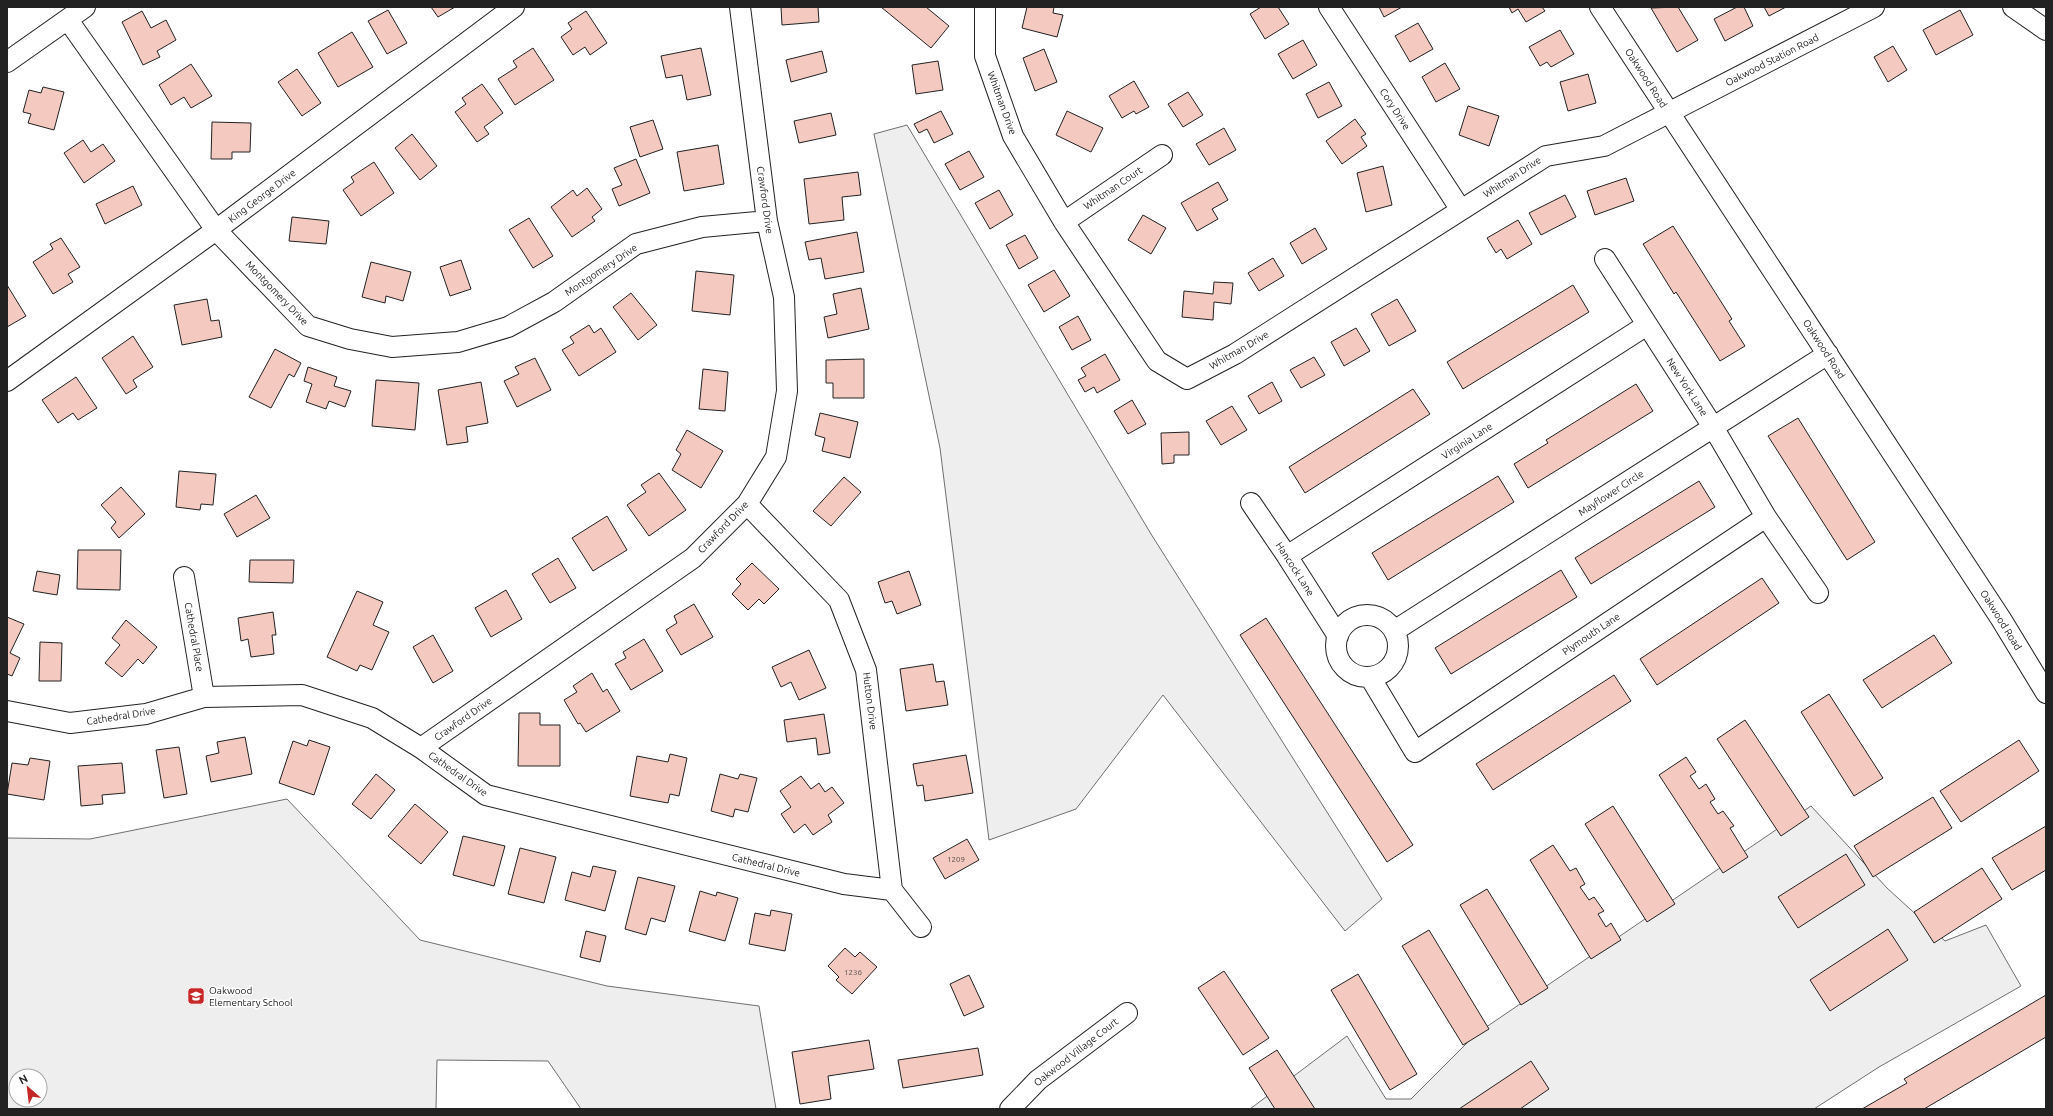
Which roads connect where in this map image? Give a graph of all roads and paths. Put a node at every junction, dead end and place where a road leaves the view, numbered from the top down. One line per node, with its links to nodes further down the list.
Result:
1 (85, 7): 9 (street)
2 (514, 7): 17 (street, King George Drive)
3 (740, 7): 15 (street, Crawford Drive)
4 (985, 7): 16 (street, Whitman Drive)
5 (1329, 7): 14 (street, Cory Drive)
6 (1600, 7): 12 (street, Oakwood Road)
7 (1874, 7): 12 (street, Oakwood Station Road)
8 (2012, 7): 10 (street)
9 (68, 20): 11 (street); 17 (street, Montgomery Drive)
10 (2046, 30)
11 (7, 62)
12 (1669, 114): 14 (street, Whitman Drive); 20 (street, Oakwood Road)
13 (1162, 155): 16 (street, Whitman Court)
14 (1461, 210): 16 (street, Whitman Drive)
15 (767, 221): 17 (street, Montgomery Drive); 24 (street, Crawford Drive)
16 (1064, 222)
17 (216, 230): 21 (street, King George Drive)
18 (1605, 258): 19 (street, New York Lane)
19 (1647, 325): 22 (street, New York Lane); 26 (street, Virginia Lane)
20 (1828, 354): 22 (street, Mayflower Circle); 32 (street, Oakwood Road)
21 (7, 381)
22 (1713, 427): 25 (street, New York Lane); 29 (street, Mayflower Circle)
23 (1251, 503): 26 (street, Hancock Lane)
24 (747, 504): 35 (street, Crawford Drive); 36 (street, Hutton Drive)
25 (1766, 517): 28 (street, New York Lane); 31 (street, Plymouth Lane)
26 (1287, 556): 30 (street, Hancock Lane)
27 (184, 577): 33 (street, Cathedral Place)
28 (1818, 593)
29 (1394, 631): 30 (street); 31 (street)
30 (1338, 636): 31 (street)
31 (1370, 677)
32 (2046, 693)
33 (204, 697): 34 (street, Cathedral Drive); 35 (street, Cathedral Drive)
34 (7, 711)
35 (421, 748): 36 (street, Cathedral Drive)
36 (892, 890): 37 (street)
37 (921, 927)
38 (1127, 1013): 39 (street, Oakwood Village Court)
39 (1010, 1109)

